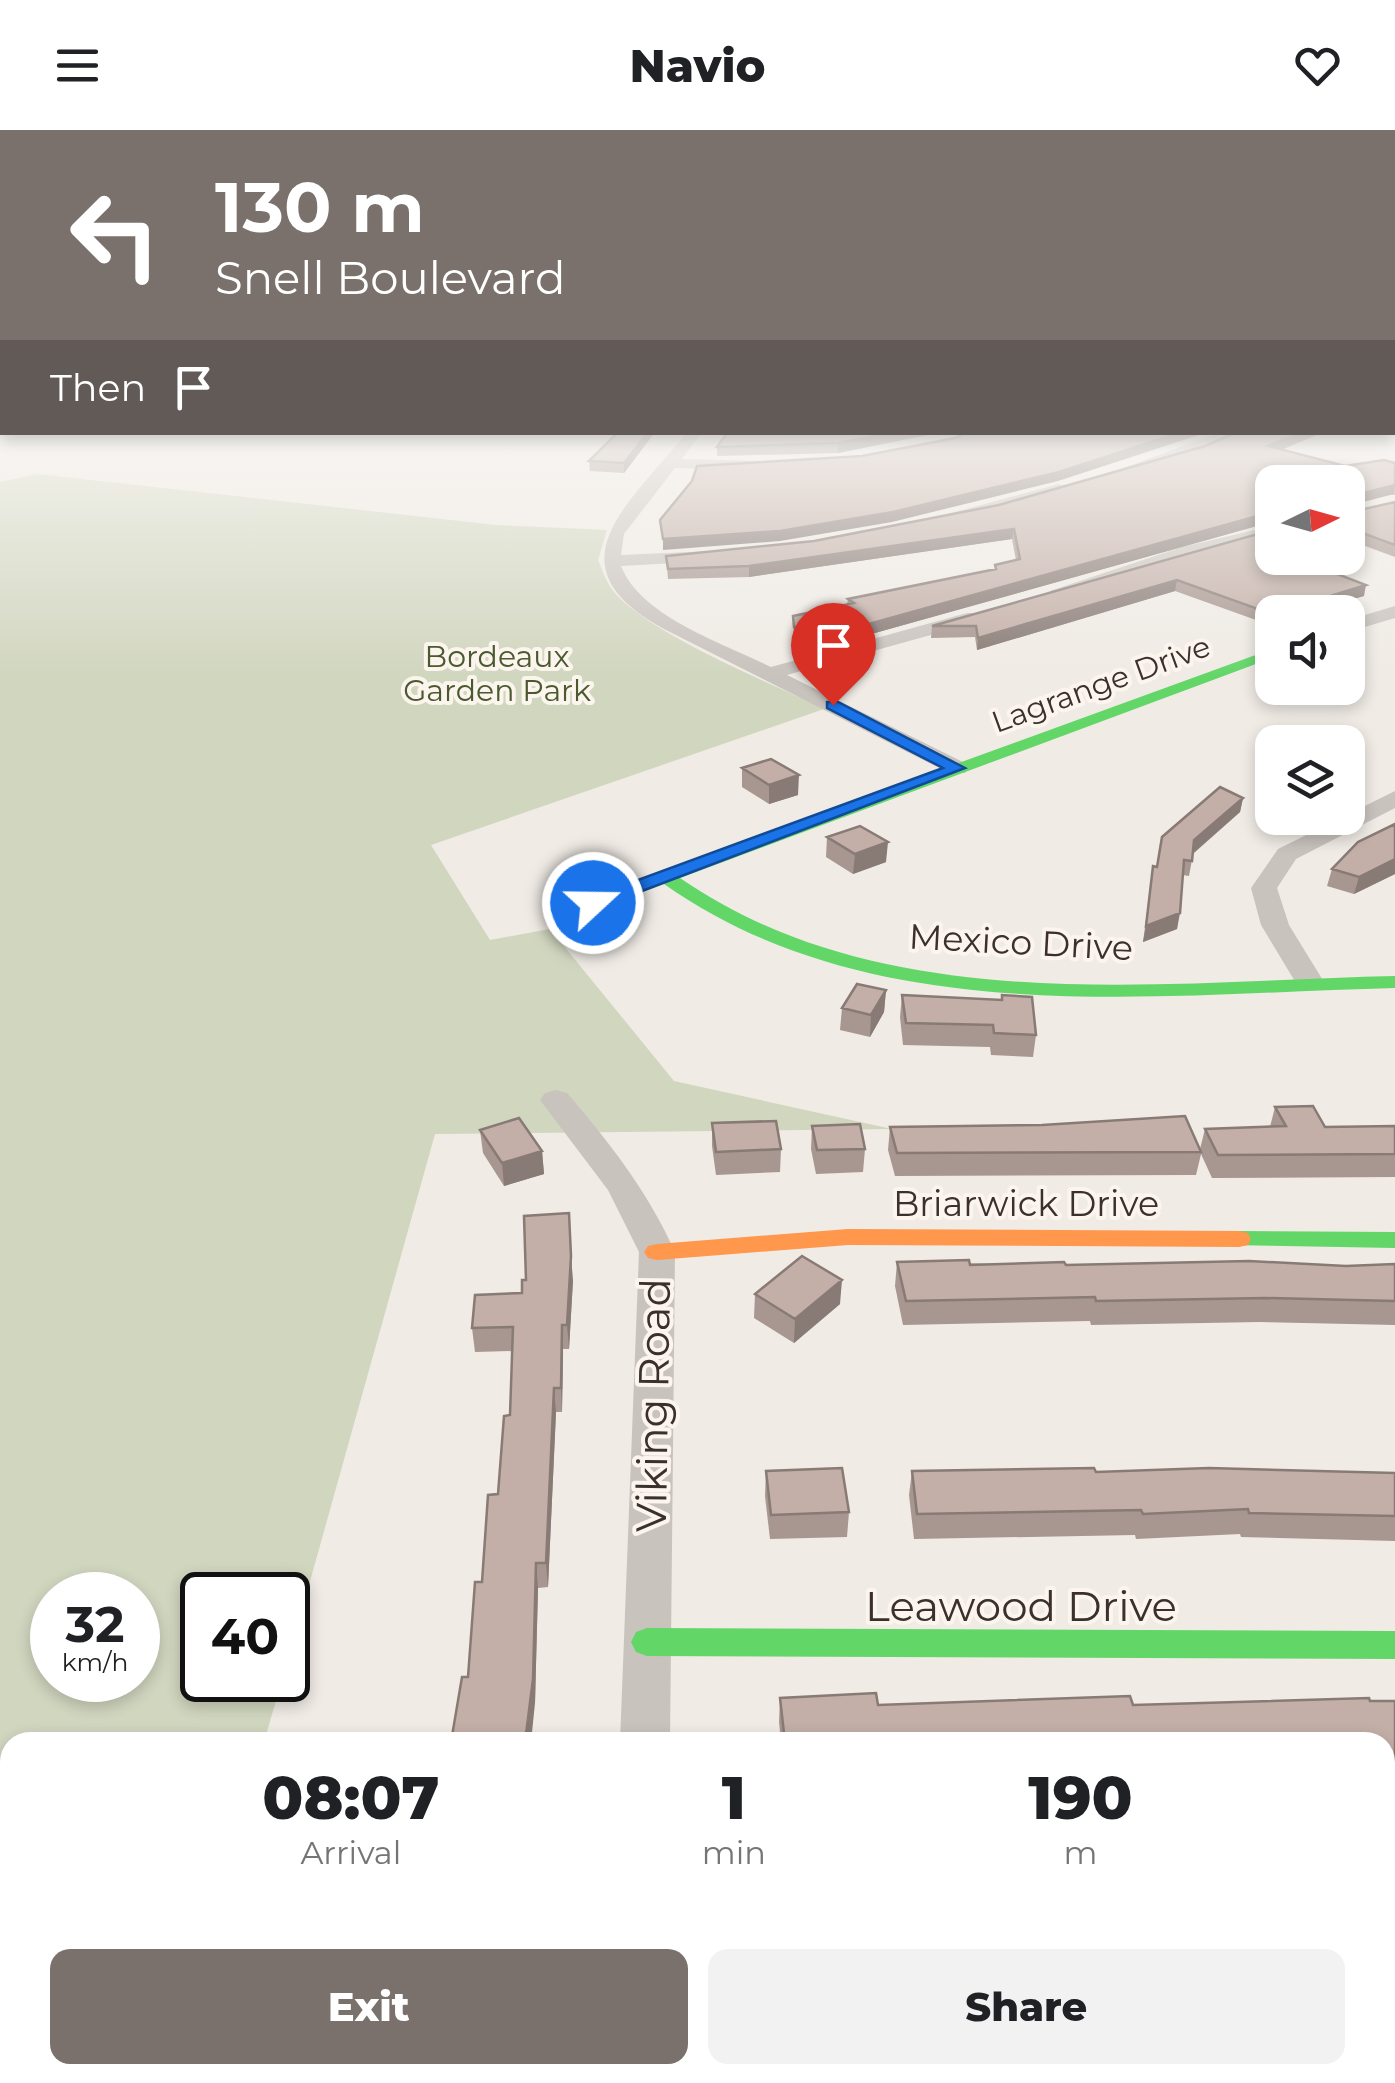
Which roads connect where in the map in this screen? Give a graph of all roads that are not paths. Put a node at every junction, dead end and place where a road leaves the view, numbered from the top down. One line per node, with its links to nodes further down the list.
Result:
1 (647, 494): 6 (street)
2 (1039, 494): 3 (street)
3 (927, 521)
4 (1255, 536): 7 (street)
5 (739, 554): 6 (street)
6 (611, 560): 12 (street)
7 (1045, 596)
8 (1395, 612): 10 (street)
9 (988, 613): 12 (street)
10 (1365, 621)
11 (1255, 659): 13 (street, Lagrange Drive)
12 (771, 674): 13 (street)
13 (956, 768): 15 (street, Lagrange Drive)
14 (1395, 798): 17 (street)
15 (665, 876): 16 (street, Lagrange Drive); 17 (street, Mexico Drive)
16 (557, 917)
17 (1309, 982): 18 (street, Mexico Drive)
18 (1395, 982)
19 (556, 1100): 21 (street, Viking Road)
20 (1395, 1240): 21 (street, Briarwick Drive)
21 (656, 1252): 22 (street, Viking Road)
22 (647, 1642): 23 (street, Leawood Drive); 24 (street, Viking Road)
23 (1395, 1645)
24 (645, 1732)

